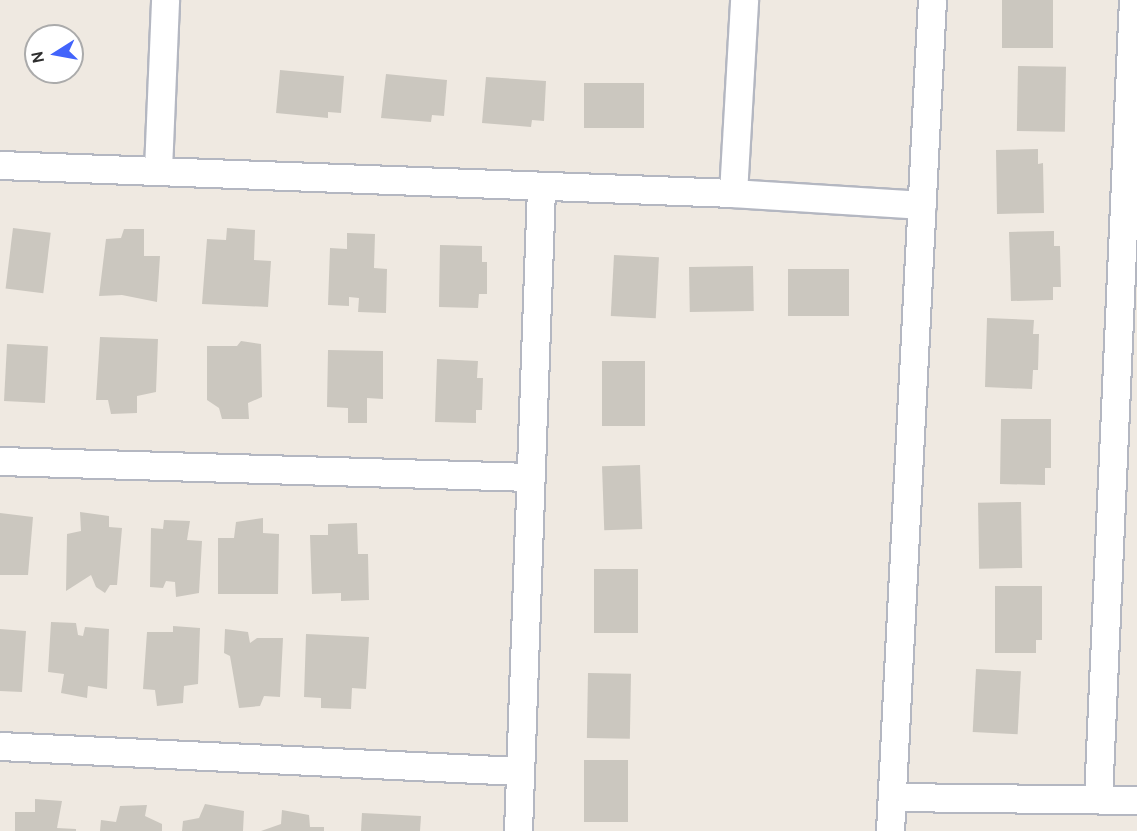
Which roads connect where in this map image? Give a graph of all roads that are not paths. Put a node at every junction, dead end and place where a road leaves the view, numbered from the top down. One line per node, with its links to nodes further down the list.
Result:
1 (165, 0): 6 (street)
2 (744, 0): 8 (street)
3 (932, 0): 9 (street)
4 (1133, 0): 10 (street)
5 (0, 165): 6 (street)
6 (158, 169): 7 (street)
7 (541, 187): 8 (street); 12 (street)
8 (733, 193): 9 (street)
9 (922, 206): 15 (street)
10 (1125, 460): 16 (street)
11 (0, 461): 12 (street)
12 (529, 477): 14 (street)
13 (0, 746): 14 (street)
14 (519, 771): 18 (street)
15 (892, 797): 16 (street); 19 (street)
16 (1098, 798): 17 (street)
17 (1137, 800)
18 (518, 831)
19 (890, 831)

